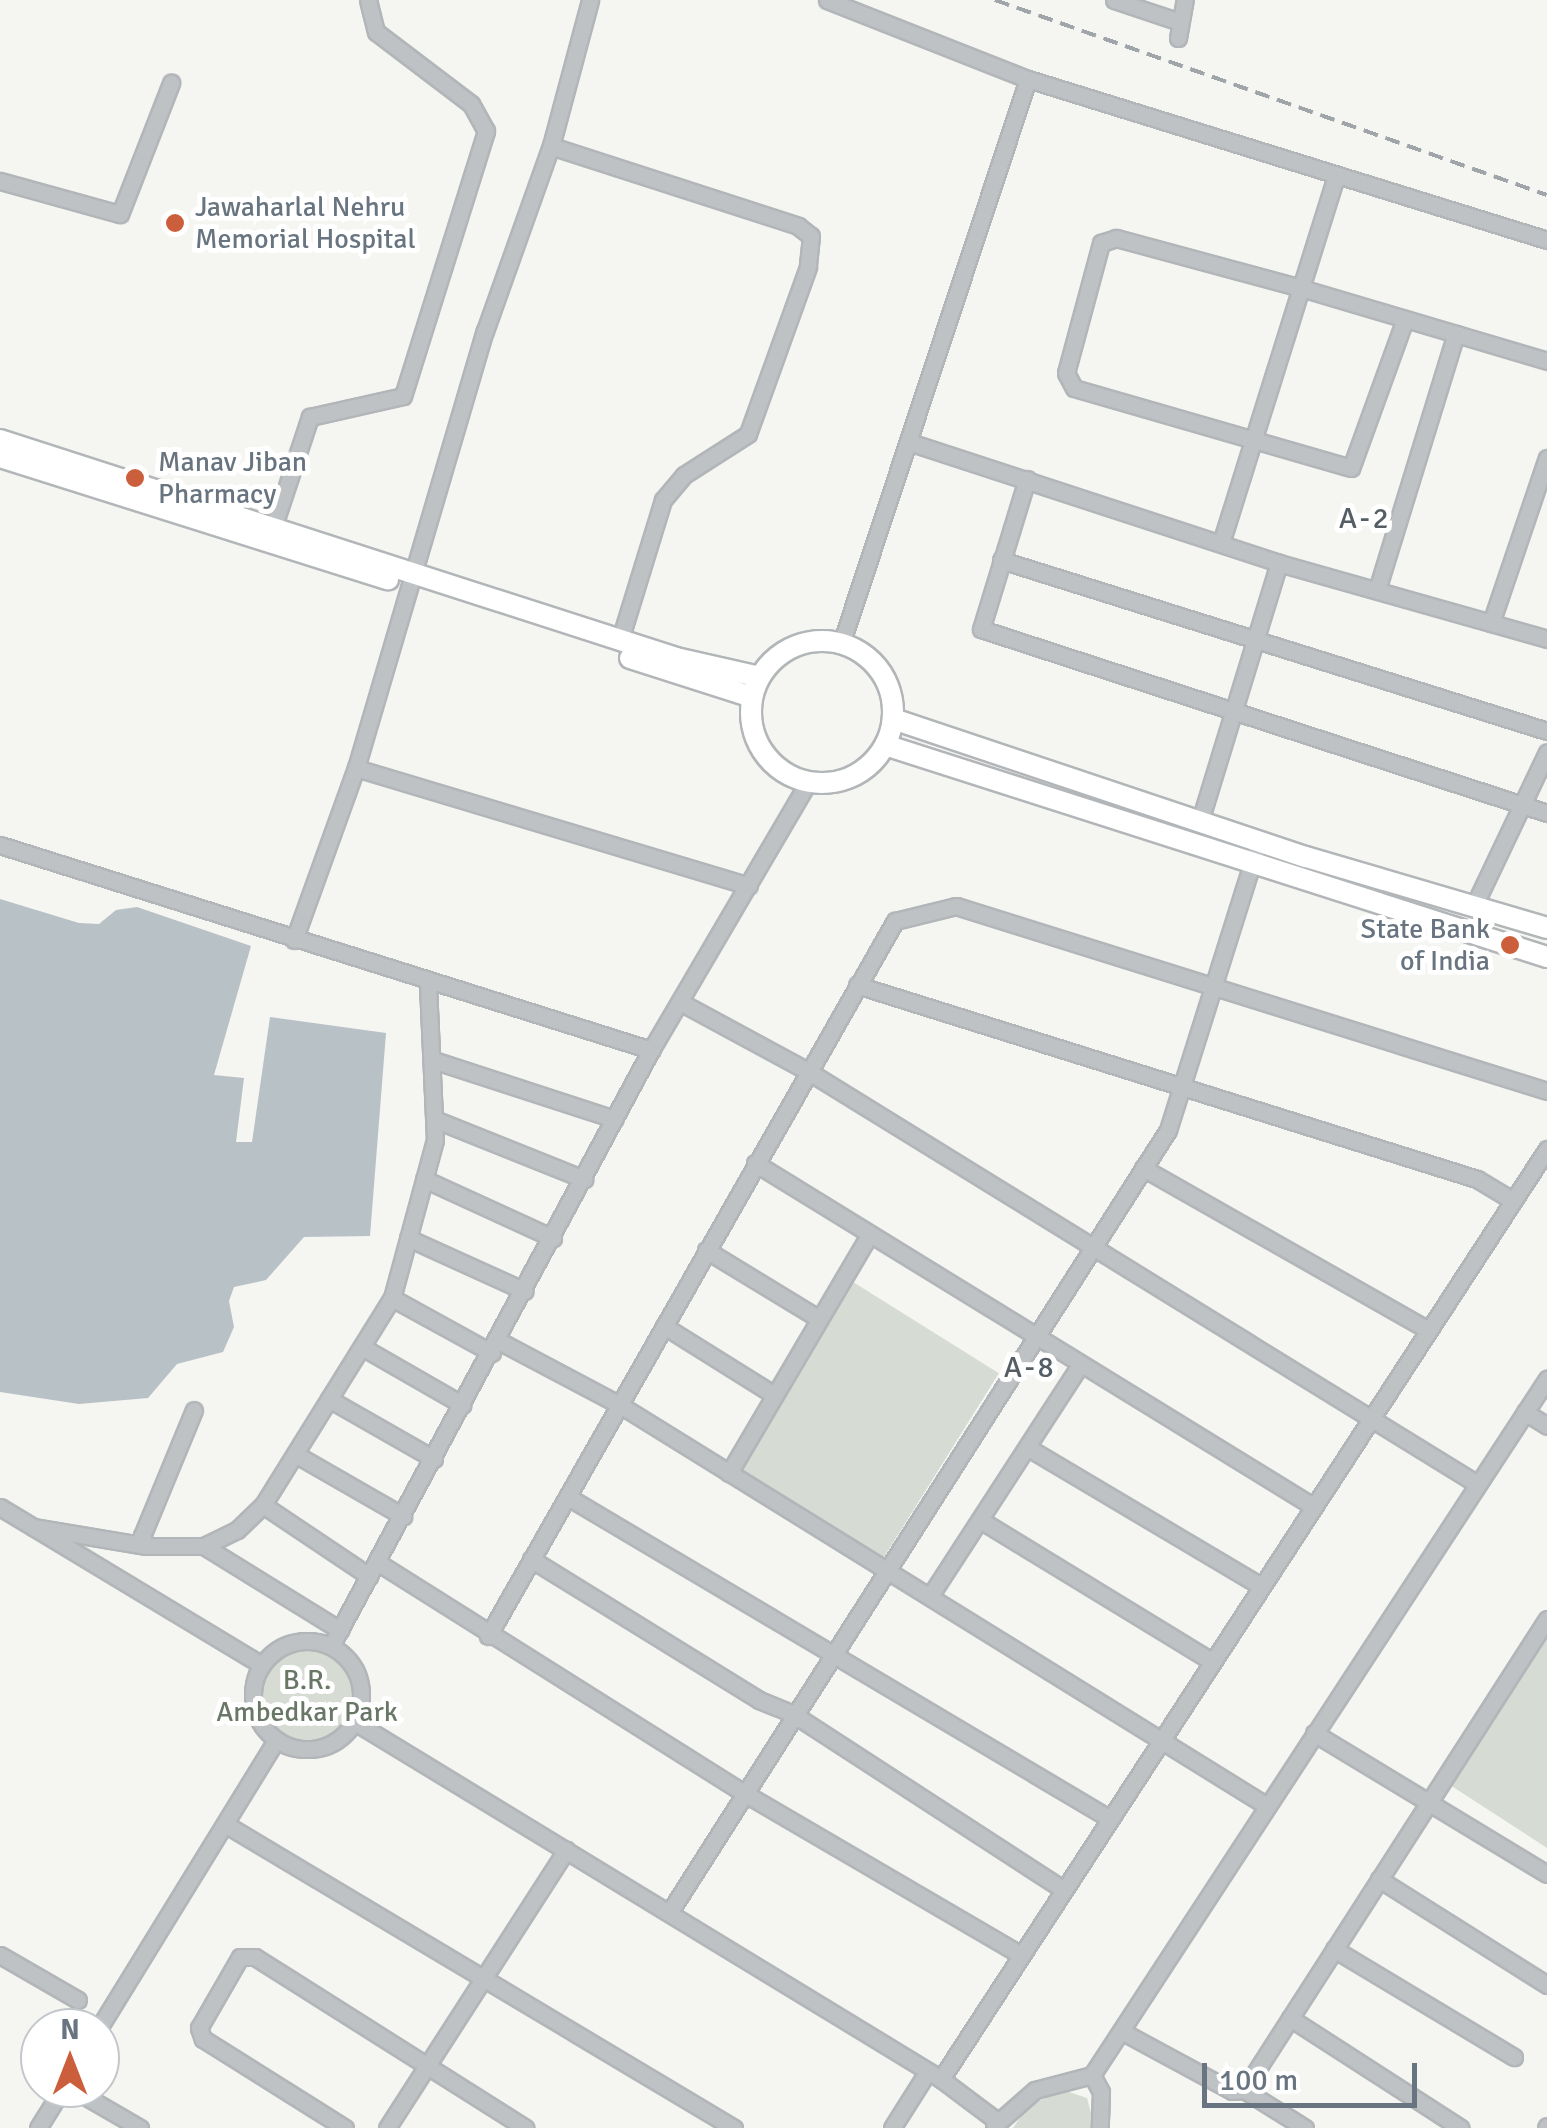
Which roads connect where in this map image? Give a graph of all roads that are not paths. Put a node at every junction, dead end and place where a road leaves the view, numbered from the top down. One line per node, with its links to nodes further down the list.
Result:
1 (368, 0): 22 (street)
2 (590, 0): 8 (street)
3 (827, 0): 6 (street)
4 (1114, 0): 5 (street)
5 (1184, 0)
6 (1028, 80): 9 (street); 17 (street)
7 (171, 84): 10 (street)
8 (551, 146): 26 (street); 30 (street)
9 (1336, 177): 11 (street); 12 (street)
10 (0, 181)
11 (1547, 240)
12 (1301, 288): 13 (street); 18 (street); 18 (street)
13 (1405, 319): 14 (street); 18 (street)
14 (1456, 334): 15 (street); 27 (street)
15 (1547, 361)
16 (0, 440): 22 (main road)
17 (908, 442): 21 (street); 32 (street)
18 (1254, 444): 23 (street)
19 (0, 457): 26 (main road)
20 (1547, 458): 28 (street)
21 (1027, 479): 23 (street); 24 (street)
22 (274, 525): 26 (main road)
23 (1221, 543): 25 (street)
24 (1001, 560): 29 (street); 35 (street)
25 (1279, 563): 27 (street); 29 (street)
26 (409, 579): 30 (main road); 34 (main road); 40 (street)
27 (1377, 590): 28 (street)
28 (1491, 624): 31 (street)
29 (1257, 638): 35 (street); 37 (street)
30 (620, 640): 33 (main road)
31 (1547, 640)
32 (841, 644): 33 (main road); 36 (main road)
33 (760, 677): 34 (main road)
34 (752, 697): 41 (main road)
35 (1232, 713): 42 (street); 44 (street)
36 (892, 719): 38 (main road); 44 (main road)
37 (1547, 731)
38 (885, 746): 41 (main road); 47 (main road)
39 (1547, 752): 42 (street)
40 (356, 768): 48 (street); 51 (street)
41 (808, 782): 48 (street)
42 (1520, 805): 43 (street); 49 (street)
43 (1547, 813)
44 (1200, 821): 45 (main road)
45 (1259, 842): 47 (street); 49 (main road)
46 (0, 846): 51 (street)
47 (1254, 864): 52 (main road); 55 (street)
48 (748, 886): 56 (street)
49 (1474, 906): 50 (main road)
50 (1547, 928)
51 (294, 940): 53 (street)
52 (1547, 957)
53 (428, 984): 57 (street); 58 (street)
54 (856, 986): 55 (street); 59 (street); 60 (street)
55 (1214, 990): 60 (street); 61 (street)
56 (680, 1002): 57 (street); 59 (street)
57 (651, 1050): 63 (street)
58 (433, 1060): 62 (street); 63 (street)
59 (806, 1070): 65 (street); 74 (street)
60 (1186, 1084): 66 (street); 69 (street)
61 (1547, 1091)
62 (434, 1119): 67 (street); 68 (street)
63 (615, 1119): 68 (street)
64 (1547, 1150): 69 (street)
65 (755, 1163): 70 (street); 73 (street)
66 (1143, 1168): 74 (street); 79 (street)
67 (424, 1179): 71 (street); 72 (street)
68 (584, 1179): 72 (street)
69 (1512, 1200): 79 (street)
70 (870, 1234): 77 (street); 80 (street)
71 (408, 1238): 75 (street); 76 (street)
72 (553, 1238): 75 (street)
73 (706, 1250): 77 (street); 78 (street)
74 (1090, 1250): 80 (street); 91 (street)
75 (525, 1291): 82 (street)
76 (392, 1298): 81 (street); 82 (street)
77 (818, 1318): 85 (street)
78 (664, 1326): 85 (street); 88 (street)
79 (1426, 1330): 91 (street)
80 (1034, 1336): 83 (street); 109 (street)
81 (362, 1347): 86 (street); 87 (street)
82 (496, 1347): 87 (street); 88 (street)
83 (1080, 1366): 93 (street); 100 (street)
84 (1547, 1380): 90 (street)
85 (772, 1394): 96 (street)
86 (329, 1399): 94 (street); 95 (street)
87 (463, 1405): 95 (street)
88 (620, 1405): 96 (street); 98 (street)
89 (194, 1410): 105 (street)
90 (1525, 1412): 92 (street); 97 (street)
91 (1368, 1418): 97 (street); 100 (street)
92 (1547, 1426)
93 (1030, 1449): 103 (street); 110 (street)
94 (295, 1454): 99 (street); 102 (street)
95 (434, 1460): 102 (street)
96 (729, 1473): 109 (street)
97 (1477, 1484): 121 (street)
98 (568, 1497): 107 (street); 116 (street)
99 (263, 1504): 106 (street); 108 (street)
100 (1312, 1504): 110 (street)
101 (0, 1507): 104 (street)
102 (403, 1516): 108 (street)
103 (982, 1521): 111 (street); 117 (street)
104 (33, 1527): 105 (street); 118 (street)
105 (146, 1546): 106 (street)
106 (204, 1546): 113 (street)
107 (532, 1559): 114 (street); 119 (street)
108 (373, 1569): 113 (street); 114 (street)
109 (883, 1569): 111 (street); 116 (street)
110 (1258, 1585): 117 (street)
111 (930, 1596): 122 (street)
112 (1547, 1619): 125 (street)
113 (340, 1630): 115 (street)
114 (488, 1636): 124 (street)
115 (331, 1646): 118 (street); 120 (street)
116 (834, 1649): 119 (street); 127 (street)
117 (1210, 1660): 122 (street)
118 (262, 1665): 123 (street)
119 (793, 1714): 124 (street); 132 (street)
120 (354, 1722): 123 (street); 129 (street)
121 (1314, 1733): 125 (street); 126 (street)
122 (1159, 1738): 126 (street); 127 (street)
123 (276, 1740): 128 (street)
124 (744, 1793): 133 (street); 135 (street)
125 (1429, 1802): 130 (street); 131 (street)
126 (1267, 1806): 142 (street)
127 (1107, 1818): 132 (street)
128 (224, 1824): 137 (street); 140 (street)
129 (566, 1850): 133 (street); 137 (street)
130 (1547, 1874)
131 (1379, 1879): 134 (street); 138 (street)
132 (1061, 1888): 135 (street)
133 (669, 1913): 145 (street)
134 (1334, 1949): 141 (street); 143 (street)
135 (1019, 1954): 145 (street)
136 (0, 1955): 139 (street)
137 (484, 1977): 144 (street); 154 (street)
138 (1547, 1985)
139 (78, 2000)
140 (112, 2008)
141 (1290, 2018): 147 (street); 158 (street)
142 (1123, 2032): 146 (street); 147 (street)
143 (1514, 2058)
144 (426, 2068): 151 (street); 152 (street); 153 (street)
145 (934, 2075): 149 (street); 155 (street)
146 (1092, 2075): 149 (street); 156 (street)
147 (1244, 2090): 157 (street)
148 (106, 2108): 150 (street)
149 (995, 2124)
150 (140, 2128)
151 (345, 2128)
152 (387, 2128)
153 (525, 2128)
154 (734, 2128)
155 (892, 2128)
156 (1100, 2128)
157 (1304, 2128)
158 (1460, 2128)

